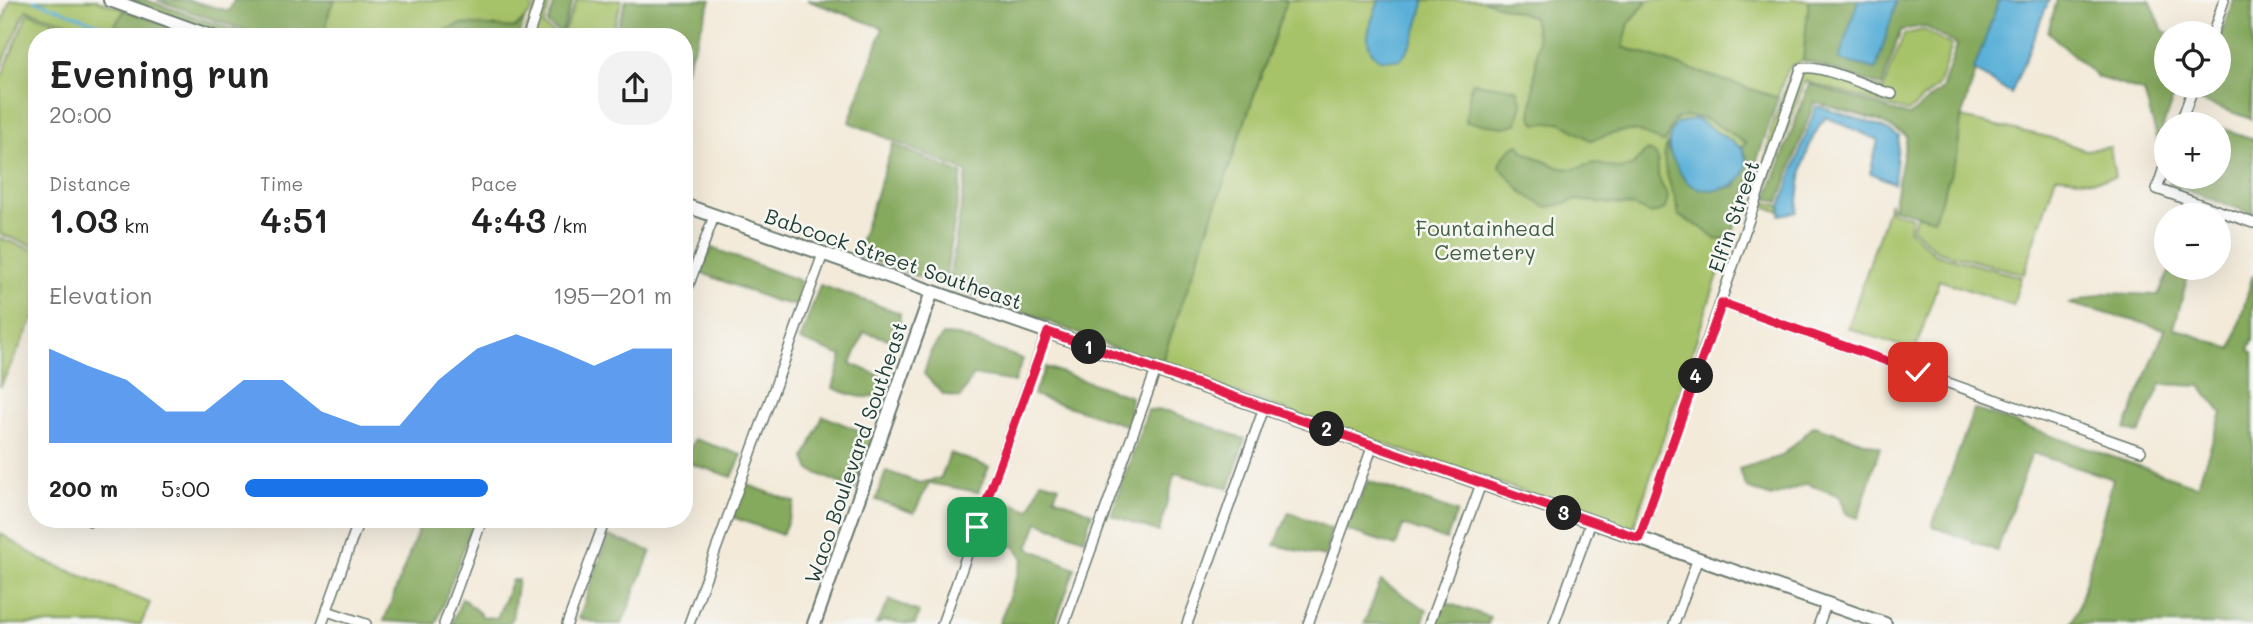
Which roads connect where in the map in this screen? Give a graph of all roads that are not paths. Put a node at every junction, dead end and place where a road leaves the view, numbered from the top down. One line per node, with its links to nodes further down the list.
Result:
1 (110, 0): 5 (main road)
2 (540, 0): 6 (street)
3 (2224, 0): 4 (street)
4 (2217, 21)
5 (188, 28)
6 (531, 28)
7 (1892, 94): 15 (street, Elfin Street)
8 (2157, 189): 11 (street)
9 (693, 208): 10 (main road, Babcock Street Southeast)
10 (714, 215): 12 (main road, Babcock Street Southeast); 13 (street)
11 (2253, 223)
12 (823, 254): 14 (main road, Babcock Street Southeast); 34 (street)
13 (693, 273)
14 (932, 292): 16 (main road, Babcock Street Southeast); 35 (main road, Waco Boulevard Southeast)
15 (1722, 303): 20 (street); 26 (street, Elfin Street)
16 (1048, 332): 17 (main road, Babcock Street Southeast); 36 (street)
17 (1156, 370): 18 (main road, Babcock Street Southeast); 37 (street)
18 (1264, 408): 19 (main road, Babcock Street Southeast); 38 (street)
19 (1373, 445): 21 (main road, Babcock Street Southeast); 39 (street)
20 (2141, 451)
21 (1481, 484): 22 (main road, Babcock Street Southeast); 40 (street)
22 (1591, 522): 26 (main road, Babcock Street Southeast); 41 (street)
23 (356, 528): 29 (street)
24 (479, 528): 32 (street)
25 (601, 528): 33 (street)
26 (1639, 538): 27 (main road, Babcock Street Southeast)
27 (1698, 558): 28 (main road, Babcock Street Southeast); 42 (street)
28 (1826, 604): 43 (street); 44 (main road, Babcock Street Southeast)
29 (327, 611): 30 (street); 31 (street)
30 (322, 624)
31 (366, 624)
32 (444, 624)
33 (567, 624)
34 (690, 624)
35 (814, 624)
36 (942, 624)
37 (1064, 624)
38 (1186, 624)
39 (1308, 624)
40 (1429, 624)
41 (1554, 624)
42 (1675, 624)
43 (1819, 624)
44 (1885, 624)

